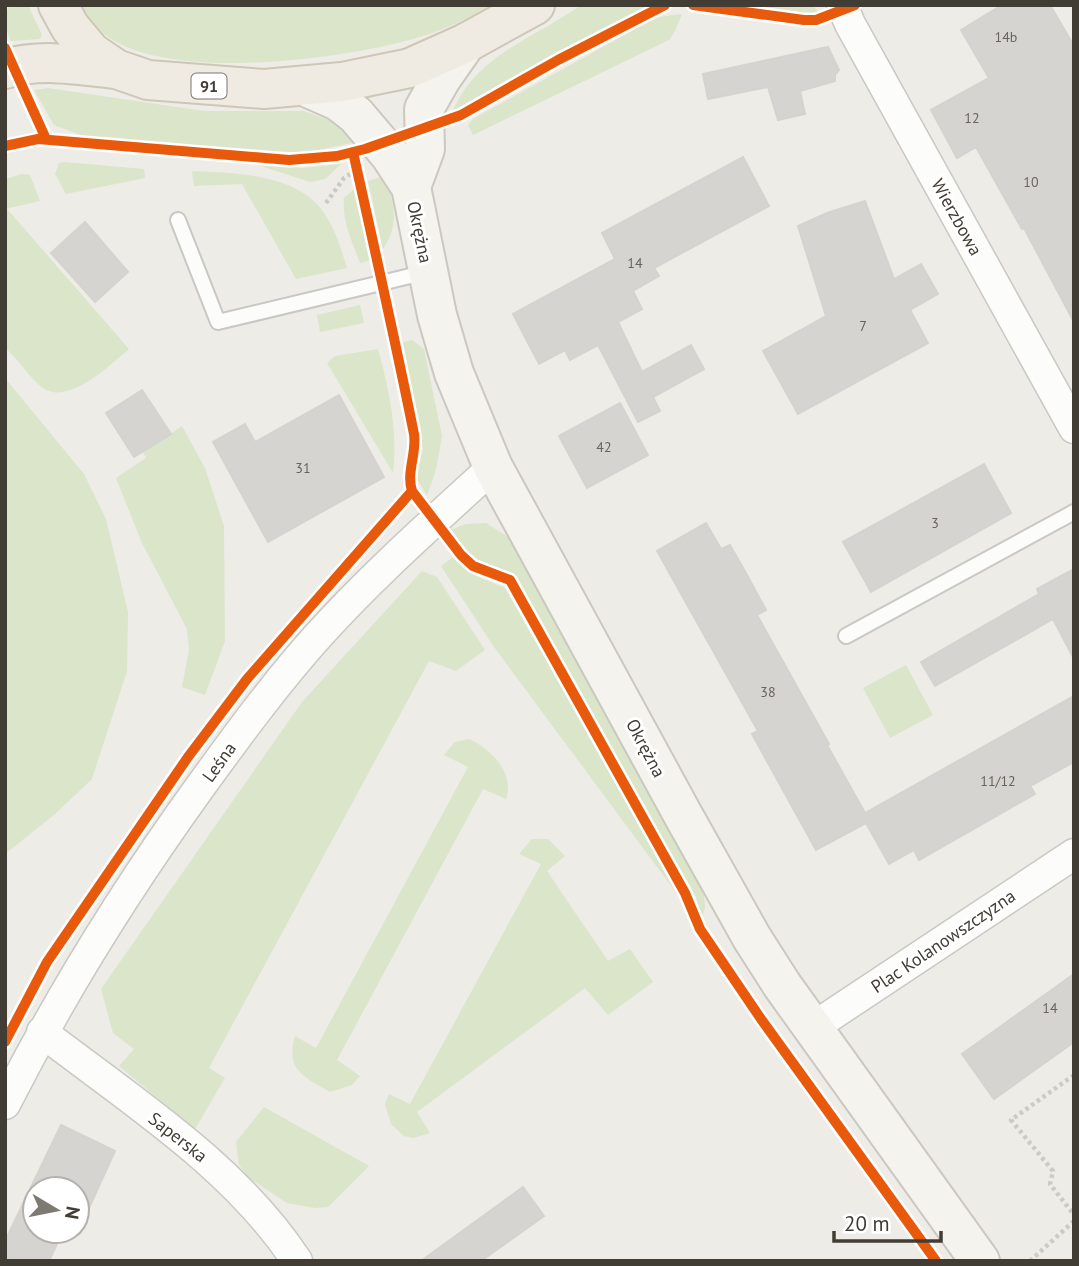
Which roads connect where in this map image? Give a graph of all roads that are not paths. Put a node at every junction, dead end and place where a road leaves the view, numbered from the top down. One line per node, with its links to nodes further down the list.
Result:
1 (58, 5): 6 (main road)
2 (535, 5): 4 (main road, 91)
3 (842, 5): 11 (street, Wierzbowa)
4 (466, 43): 7 (main road, 91); 8 (street, Okrężna)
5 (5, 69): 6 (main road, 91)
6 (116, 69): 7 (main road, 91)
7 (304, 86): 8 (street, Okrężna)
8 (411, 187): 10 (street, Okrężna)
9 (178, 220): 10 (lane)
10 (428, 272): 12 (street, Okrężna)
11 (1074, 428)
12 (493, 467): 16 (street, Okrężna); 17 (street, Leśna)
13 (1074, 512): 14 (lane)
14 (846, 636)
15 (1074, 853): 16 (street, Plac Kolanowszczyzna)
16 (813, 1028): 20 (street, Okrężna)
17 (42, 1032): 18 (street, Leśna); 19 (street, Saperska)
18 (5, 1104)
19 (297, 1261)
20 (980, 1261)

